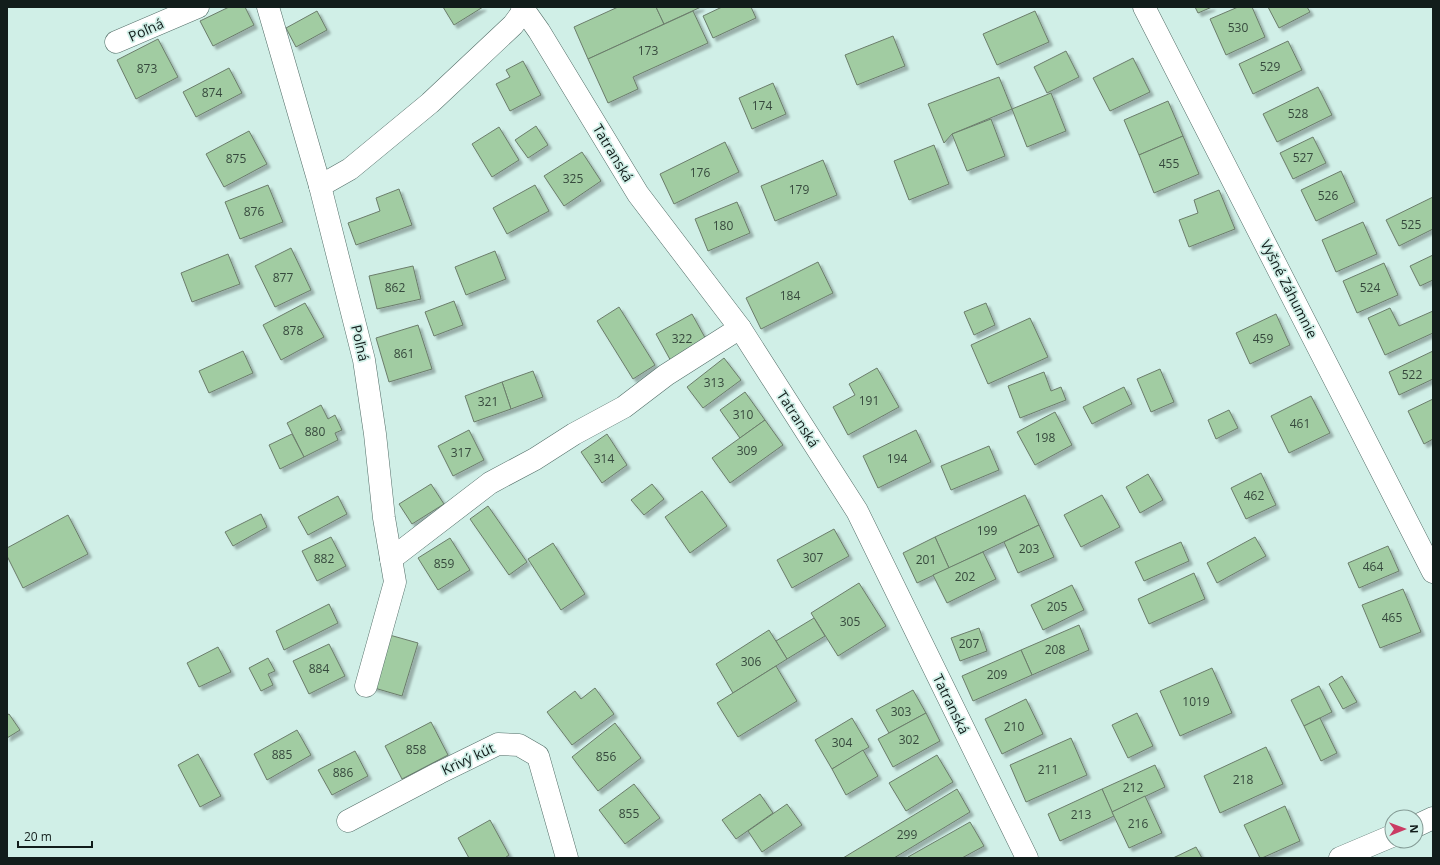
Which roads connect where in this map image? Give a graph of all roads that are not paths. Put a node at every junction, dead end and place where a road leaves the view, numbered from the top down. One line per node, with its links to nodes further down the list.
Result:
1 (198, 7): 5 (street, Poľná)
2 (268, 7): 6 (street, Poľná)
3 (1144, 7): 9 (street, Vyšné Záhumnie)
4 (523, 8): 6 (street); 7 (street, Tatranská)
5 (116, 42)
6 (320, 186): 8 (street, Poľná)
7 (740, 328): 8 (street); 13 (street, Tatranská)
8 (391, 559): 10 (street, Poľná)
9 (1433, 572)
10 (366, 686)
11 (348, 821): 14 (street, Krivý kút)
12 (1384, 839): 15 (street)
13 (1022, 856)
14 (567, 858)
15 (1340, 858)

